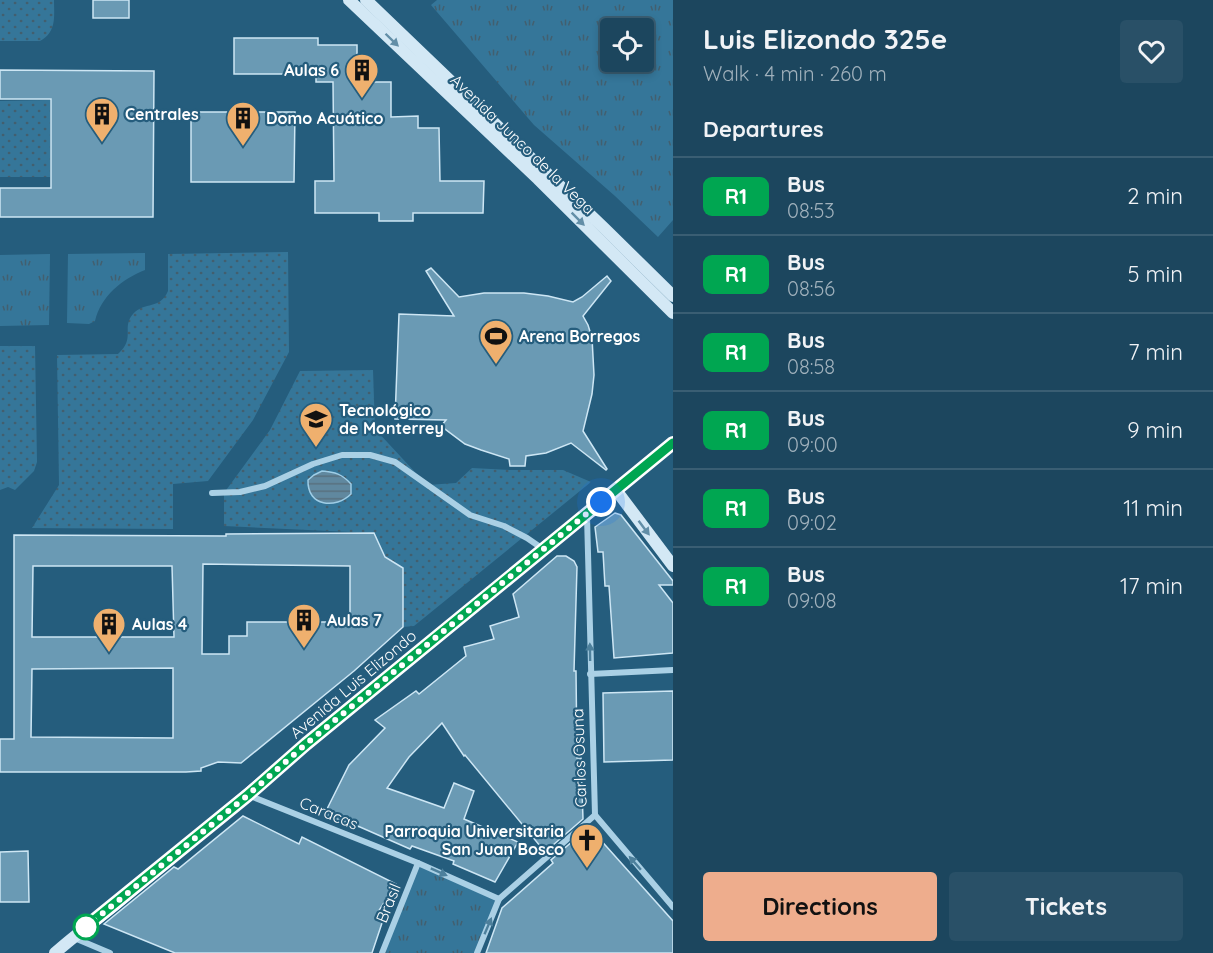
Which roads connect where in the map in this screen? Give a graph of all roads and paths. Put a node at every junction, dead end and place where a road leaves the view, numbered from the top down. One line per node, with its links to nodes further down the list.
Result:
1 (349, 0): 4 (street, Avenida Junco de la Vega, one-way to 4)
2 (366, 0): 3 (street, Avenida Junco de la Vega)
3 (673, 296)
4 (673, 313)
5 (673, 443): 6 (street, Avenida Luis Elizondo)
6 (616, 490): 8 (street, Avenida Luis Elizondo); 10 (street, one-way to 10)
7 (212, 493): 9 (street)
8 (586, 514): 9 (street, Avenida Luis Elizondo); 12 (street, Carlos Osuna, one-way to 8)
9 (544, 549): 13 (street, Avenida Luis Elizondo)
10 (673, 566)
11 (673, 670): 12 (street)
12 (590, 674): 14 (street, Carlos Osuna)
13 (248, 795): 15 (street, Caracas); 18 (street, Avenida Luis Elizondo)
14 (595, 815): 16 (street, Carlos Osuna); 17 (street, one-way to 14)
15 (418, 863): 16 (street, Caracas, one-way to 16); 21 (street, Brasil)
16 (499, 899): 22 (street, Carlos Osuna, one-way to 16)
17 (673, 907)
18 (72, 937): 19 (street, Avenida Luis Elizondo); 20 (street)
19 (56, 953)
20 (110, 953)
21 (382, 953)
22 (477, 953)

